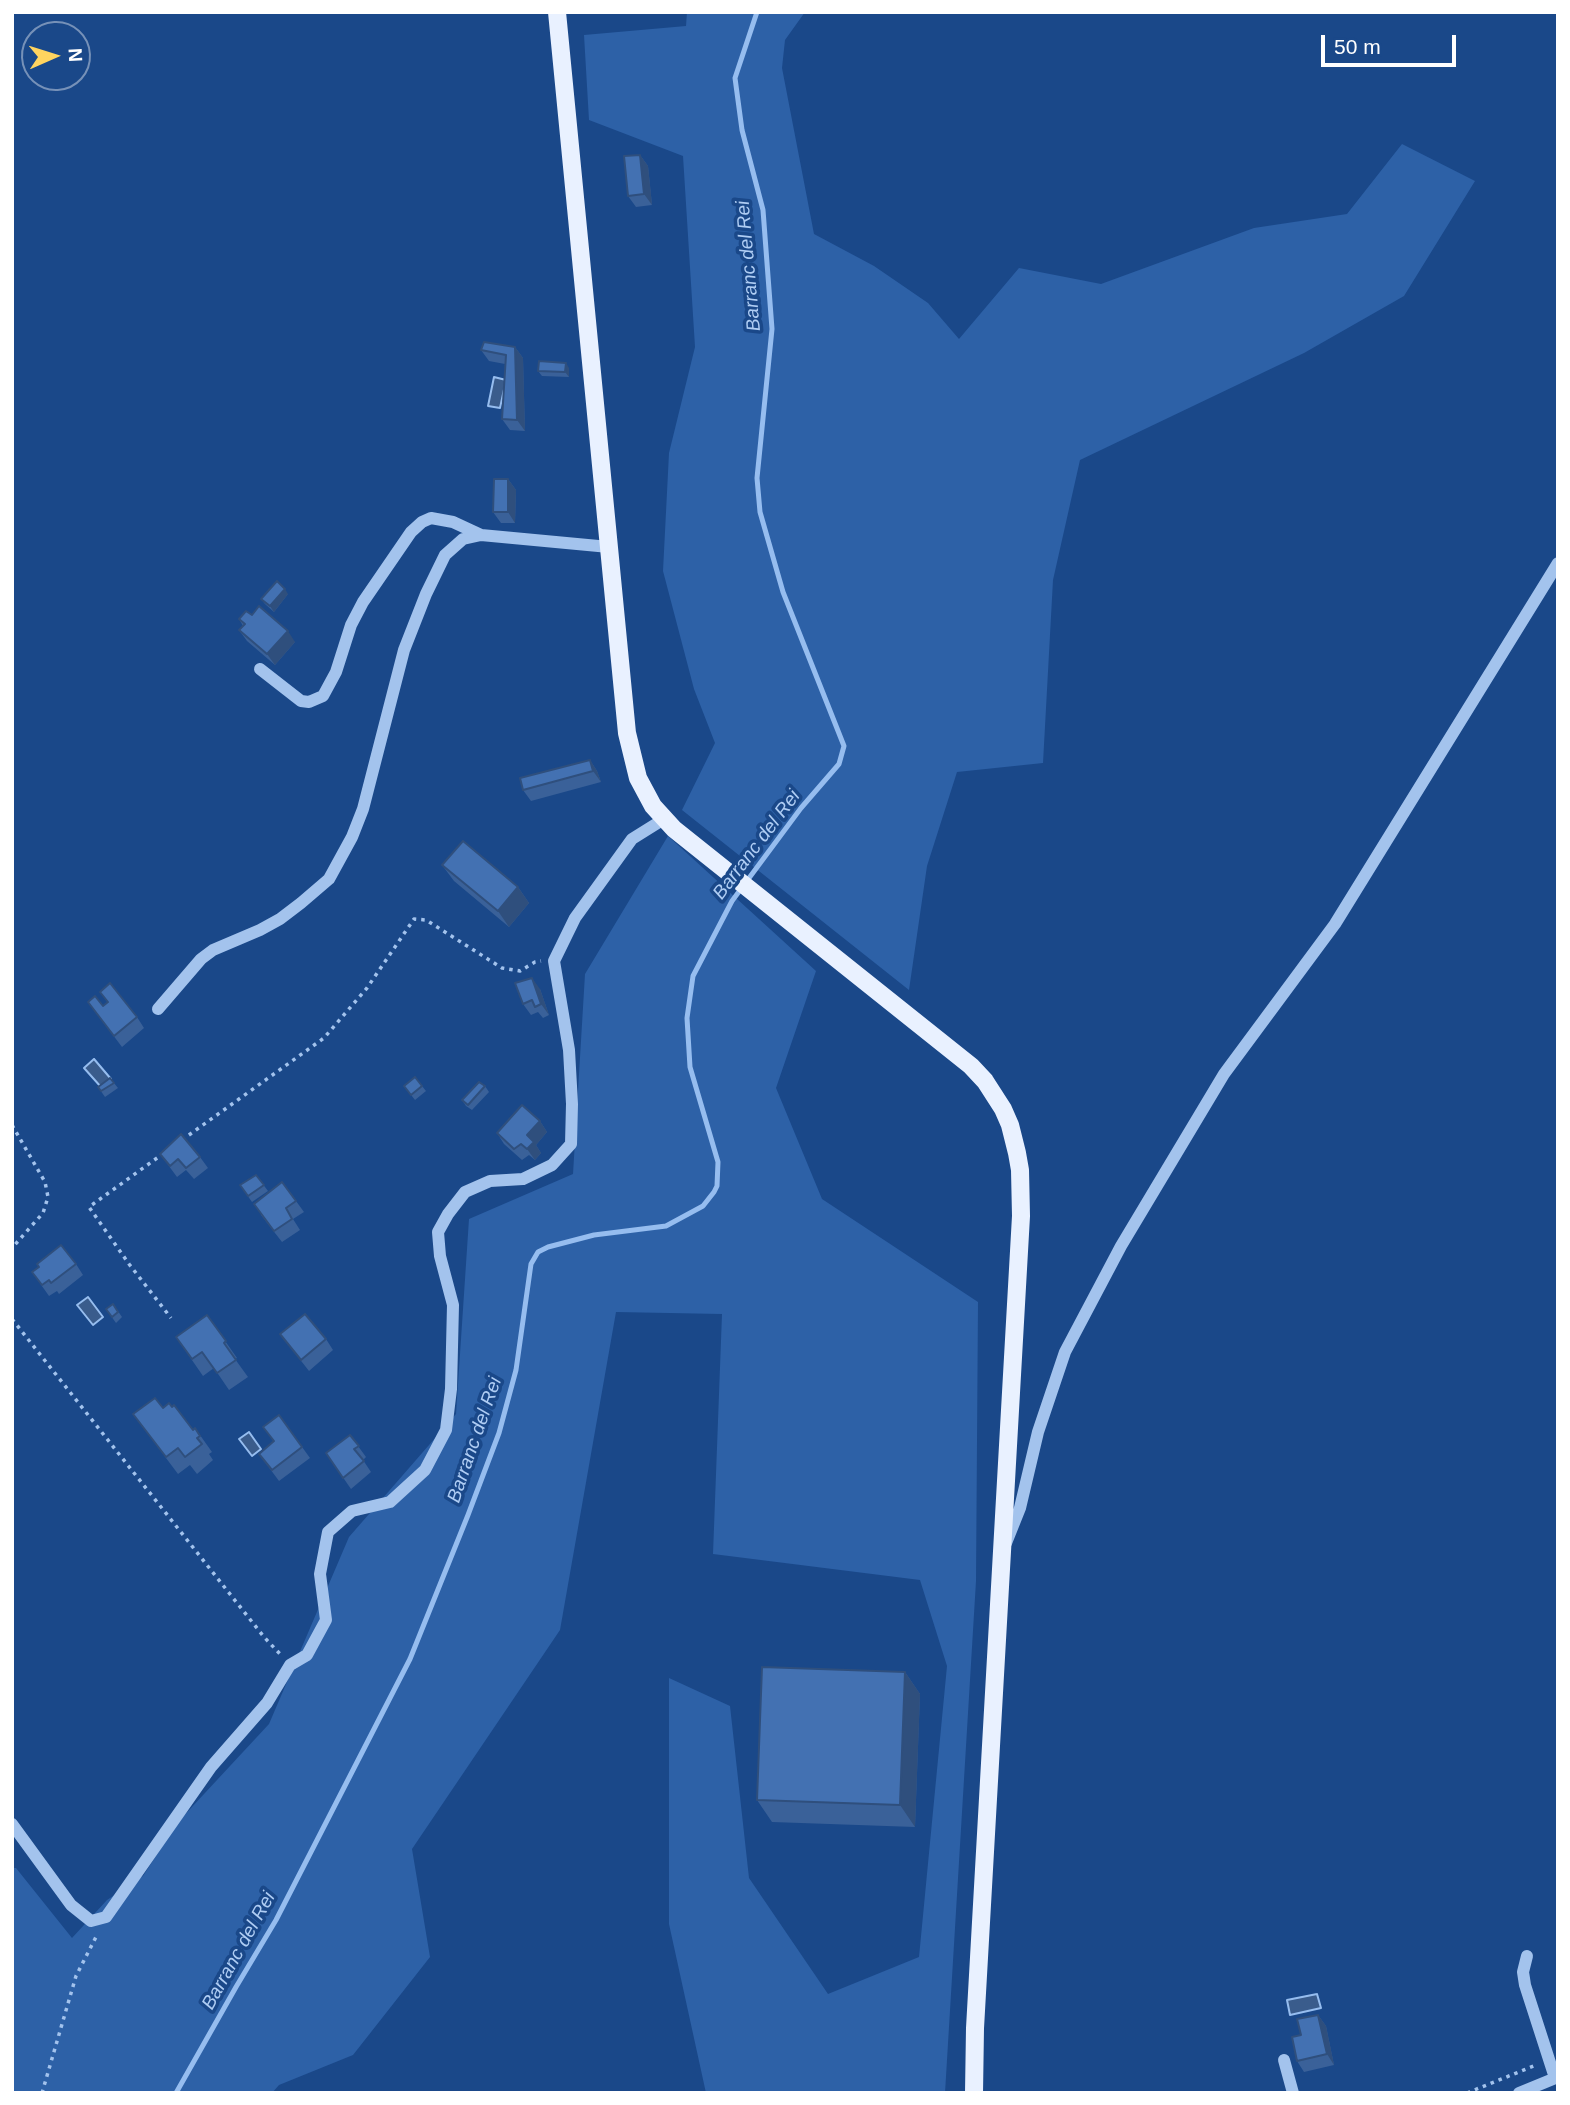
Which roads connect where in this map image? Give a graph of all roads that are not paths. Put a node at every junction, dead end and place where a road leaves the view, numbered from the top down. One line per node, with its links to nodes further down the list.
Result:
1 (557, 12): 3 (main road)
2 (481, 535): 3 (street); 5 (street); 7 (street)
3 (609, 547): 6 (main road)
4 (1558, 563): 8 (street)
5 (260, 669)
6 (669, 824): 8 (main road); 9 (street)
7 (158, 1009)
8 (1002, 1553): 11 (main road)
9 (12, 1824)
10 (1527, 1956): 13 (street)
11 (975, 2028): 14 (main road); 15 (main road)
12 (1284, 2060): 16 (street)
13 (1556, 2078): 17 (street)
14 (966, 2093)
15 (974, 2093)
16 (1293, 2093)
17 (1519, 2093)

